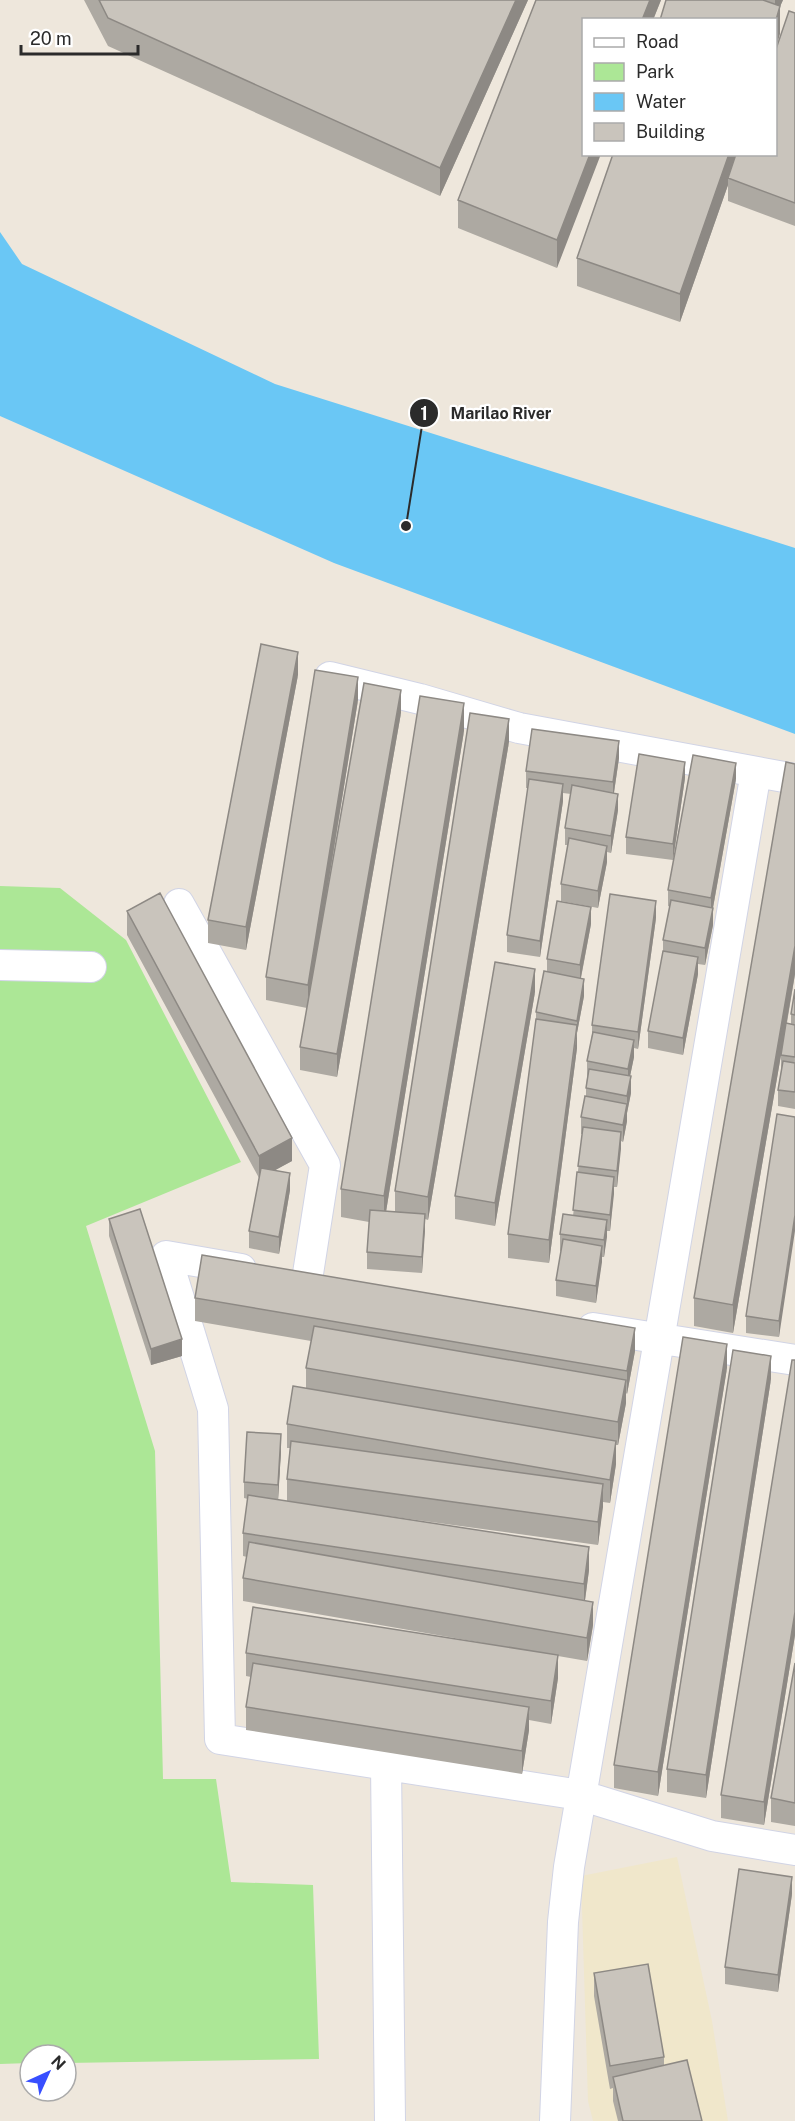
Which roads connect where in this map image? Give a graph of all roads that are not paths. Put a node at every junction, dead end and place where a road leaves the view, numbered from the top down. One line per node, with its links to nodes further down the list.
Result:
1 (330, 677): 2 (street)
2 (756, 772): 3 (street); 8 (street)
3 (795, 779)
4 (179, 904): 10 (street)
5 (0, 965): 6 (street)
6 (91, 967)
7 (565, 1324): 8 (street)
8 (659, 1340): 9 (street); 11 (street)
9 (795, 1359)
10 (386, 1764): 11 (street); 13 (street)
11 (580, 1795): 12 (street); 14 (street)
12 (795, 1850)
13 (390, 2121)
14 (555, 2121)

